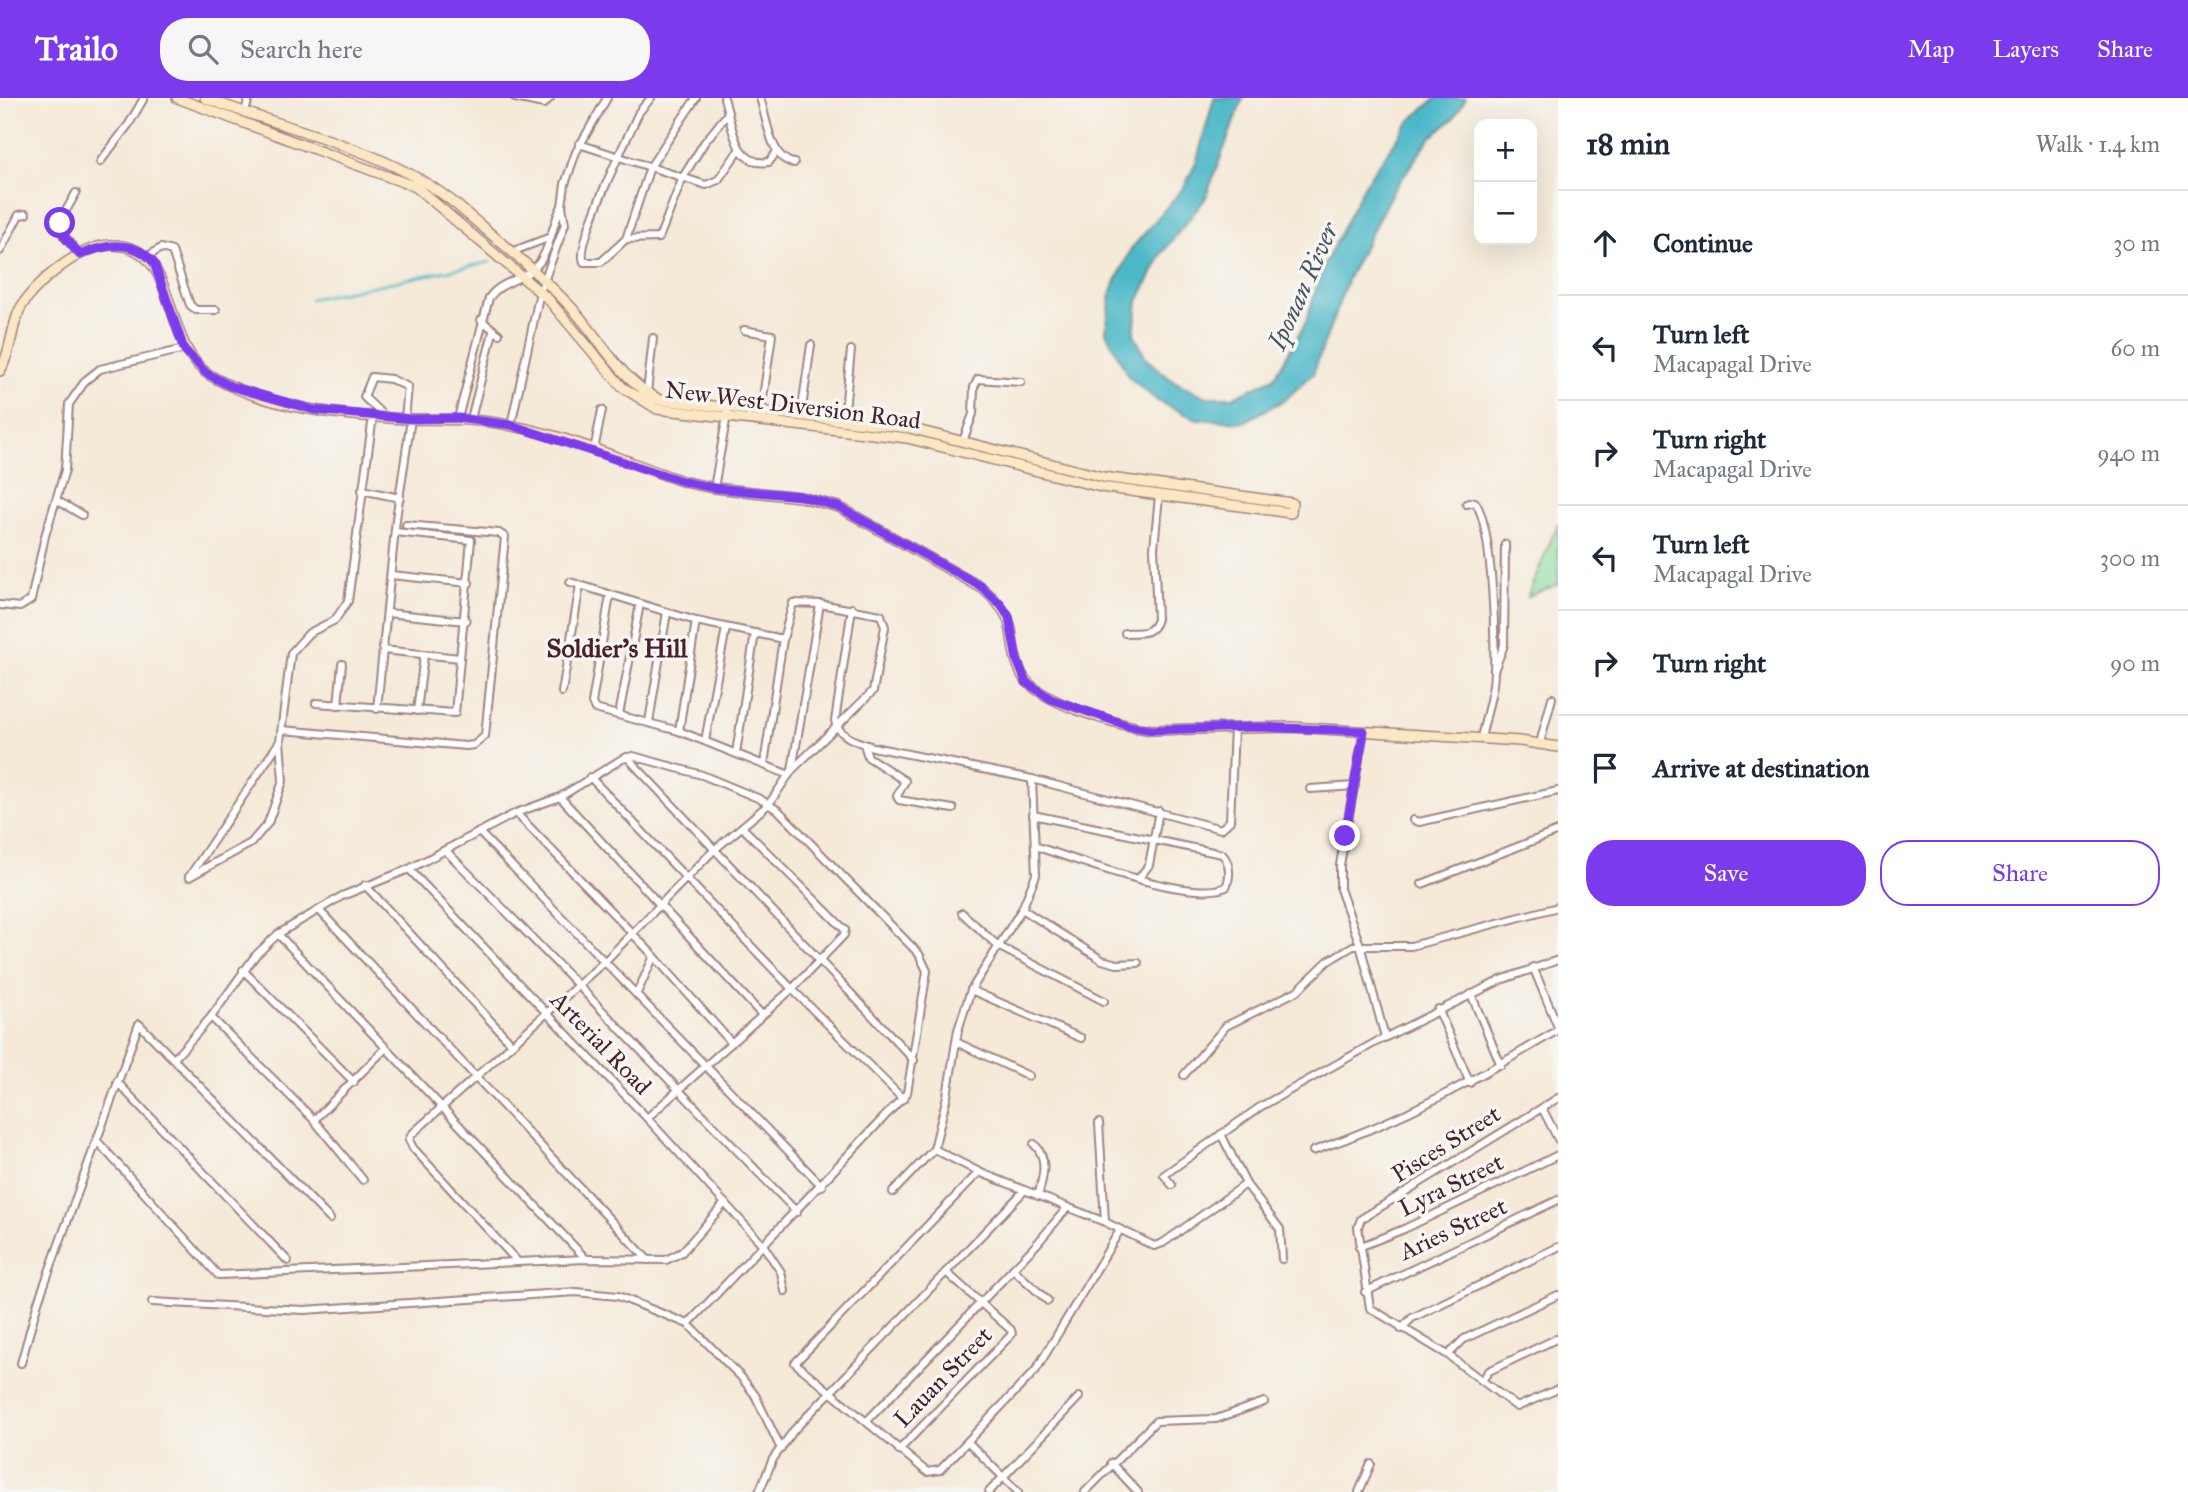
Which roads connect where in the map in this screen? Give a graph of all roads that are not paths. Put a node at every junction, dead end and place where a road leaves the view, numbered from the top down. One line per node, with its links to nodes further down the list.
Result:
1 (144, 98): 18 (street)
2 (177, 98): 33 (street, New West Diversion Road)
3 (205, 98): 12 (street, New West Diversion Road)
4 (249, 98): 12 (street)
5 (515, 98): 6 (street)
6 (550, 98)
7 (607, 98): 14 (street)
8 (651, 98): 17 (street)
9 (695, 98): 20 (street)
10 (724, 98): 13 (street)
11 (760, 98): 16 (street)
12 (245, 112): 30 (street, New West Diversion Road)
13 (728, 113): 15 (street); 21 (street)
14 (579, 144): 17 (street); 23 (street)
15 (739, 150): 16 (street); 21 (street)
16 (776, 153): 19 (street)
17 (619, 157): 20 (street); 26 (street)
18 (100, 162)
19 (794, 163)
20 (650, 167): 21 (street); 26 (street)
21 (683, 177): 26 (street)
22 (76, 193): 31 (street)
23 (562, 206): 25 (street); 28 (street)
24 (26, 214): 29 (street)
25 (548, 238): 27 (street); 30 (street)
26 (626, 239)
27 (546, 246): 28 (street); 33 (street)
28 (557, 249): 34 (street)
29 (0, 251)
30 (511, 252): 33 (street, New West Diversion Road)
31 (80, 255): 32 (street); 43 (street)
32 (148, 256): 36 (street); 41 (street)
33 (527, 273): 34 (street, New West Diversion Road); 35 (street, New West Diversion Road); 37 (street)
34 (545, 282): 35 (street); 45 (street, New West Diversion Road)
35 (540, 292): 50 (street, New West Diversion Road); 58 (street)
36 (216, 310)
37 (481, 320): 46 (street); 47 (street)
38 (744, 330): 49 (street)
39 (653, 338): 45 (street)
40 (811, 345): 51 (street)
41 (184, 349): 52 (street); 65 (street)
42 (850, 349): 57 (street)
43 (0, 371)
44 (1021, 382): 59 (street)
45 (647, 393): 50 (street, New West Diversion Road)
46 (462, 396): 47 (street); 54 (street)
47 (475, 399): 56 (street)
48 (602, 410): 60 (street)
49 (761, 412): 50 (street, New West Diversion Road); 51 (street, New West Diversion Road)
50 (727, 414): 61 (street); 63 (street, New West Diversion Road)
51 (801, 415): 57 (street, New West Diversion Road)
52 (373, 416): 53 (street); 62 (street)
53 (384, 417): 55 (street); 55 (street)
54 (458, 418): 55 (street); 56 (street)
55 (408, 419): 64 (street)
56 (471, 419): 58 (street)
57 (844, 420): 59 (street, New West Diversion Road)
58 (511, 425): 60 (street)
59 (963, 441): 63 (street, New West Diversion Road)
60 (594, 450): 61 (street)
61 (714, 488): 101 (street)
62 (362, 491): 64 (street); 103 (street)
63 (1159, 496): 86 (street)
64 (400, 498): 69 (street)
65 (58, 501): 67 (street); 78 (street)
66 (1466, 504): 92 (street)
67 (82, 515)
68 (406, 525): 103 (street)
69 (395, 532): 71 (street); 73 (street)
70 (1506, 544): 92 (street)
71 (391, 575): 73 (street); 81 (street)
72 (570, 582): 74 (street)
73 (470, 583): 82 (street)
74 (580, 585): 75 (street); 93 (street)
75 (610, 595): 76 (street); 99 (street)
76 (640, 604): 80 (street); 99 (street)
77 (820, 604): 79 (street); 87 (street); 115 (street)
78 (0, 605)
79 (852, 608): 102 (street); 102 (street)
80 (667, 612): 83 (street); 100 (street)
81 (387, 613): 82 (street); 88 (street)
82 (466, 621): 90 (street)
83 (696, 621): 84 (street); 104 (street)
84 (726, 628): 85 (street); 108 (street)
85 (755, 633): 87 (street); 112 (street)
86 (1125, 633)
87 (783, 639): 114 (street)
88 (383, 650): 89 (street); 97 (street)
89 (424, 655): 90 (street); 98 (street)
90 (460, 658): 98 (street)
91 (342, 664): 96 (street)
92 (1494, 671): 106 (street)
93 (562, 692)
94 (1552, 698): 109 (street)
95 (317, 703): 96 (street)
96 (338, 705): 97 (street)
97 (377, 709): 98 (street)
98 (417, 711)
99 (619, 715): 100 (street)
100 (649, 722): 104 (street)
101 (1234, 727): 105 (street); 124 (street)
102 (837, 728): 110 (street); 115 (street)
103 (282, 730): 107 (street)
104 (679, 731): 108 (street)
105 (1364, 731): 106 (street); 118 (street)
106 (1481, 738): 109 (street)
107 (280, 741): 107 (street)
108 (705, 741): 112 (street)
109 (1540, 743): 111 (street)
110 (864, 744): 117 (street); 123 (street)
111 (1558, 747)
112 (736, 753): 114 (street)
113 (627, 757): 116 (street); 122 (street); 134 (street)
114 (764, 764): 115 (street)
115 (790, 773): 122 (street)
116 (590, 778): 121 (street); 137 (street)
117 (1032, 779): 124 (street); 126 (street)
118 (1354, 786): 119 (street); 147 (street)
119 (1310, 789)
120 (1558, 791): 127 (street)
121 (560, 797): 125 (street); 140 (street)
122 (769, 804): 128 (street); 174 (street)
123 (953, 809)
124 (1159, 811): 131 (street)
125 (516, 813): 130 (street); 145 (street)
126 (1033, 815): 131 (street); 132 (street)
127 (1413, 820)
128 (741, 827): 134 (street); 152 (street)
129 (1558, 831): 138 (street)
130 (479, 832): 133 (street); 150 (street)
131 (1155, 841): 136 (street); 136 (street)
132 (1035, 846): 136 (street); 142 (street)
133 (445, 850): 135 (street); 156 (street)
134 (713, 852): 137 (street); 152 (street)
135 (409, 869): 139 (street); 163 (street, Arterial Road)
136 (1139, 878)
137 (686, 879): 140 (street); 157 (street)
138 (1422, 884)
139 (365, 886): 143 (street); 171 (street)
140 (659, 907): 145 (street); 164 (street)
141 (1558, 907): 147 (street)
142 (1022, 909): 148 (street); 153 (street)
143 (319, 910): 146 (street); 179 (street)
144 (962, 913): 148 (street)
145 (633, 933): 149 (street); 150 (street)
146 (278, 934): 155 (street); 172 (street)
147 (1360, 945): 167 (street); 178 (street)
148 (998, 946): 158 (street); 161 (street)
149 (654, 956): 159 (street); 169 (street)
150 (606, 960): 156 (street); 159 (street)
151 (1558, 960): 154 (street)
152 (819, 961): 157 (street); 174 (street)
153 (1138, 962)
154 (1533, 967): 160 (street); 166 (street)
155 (243, 970): 165 (street); 181 (street)
156 (580, 984): 163 (street); 183 (street)
157 (792, 989): 164 (street); 185 (street)
158 (971, 990): 168 (street); 170 (street)
159 (637, 993): 175 (street)
160 (1471, 994): 162 (street); 176 (street)
161 (1104, 1001)
162 (1438, 1009): 167 (street); 182 (street)
163 (545, 1014): 171 (street); 188 (street, Arterial Road)
164 (762, 1015): 169 (street)
165 (211, 1017): 173 (street); 189 (street)
166 (1558, 1028): 176 (street)
167 (1385, 1037): 191 (street)
168 (1081, 1038)
169 (730, 1041): 175 (street)
170 (956, 1042): 177 (street); 195 (street)
171 (511, 1043): 179 (street)
172 (385, 1049): 181 (street); 187 (street)
173 (174, 1059): 180 (street); 210 (street)
174 (914, 1060): 185 (street)
175 (706, 1065): 183 (street); 202 (street)
176 (1501, 1065): 182 (street)
177 (1029, 1076)
178 (1184, 1076)
179 (475, 1077): 187 (street); 218 (street)
180 (117, 1082): 193 (street); 219 (street)
181 (354, 1082): 189 (street)
182 (1470, 1083): 196 (street)
183 (677, 1090): 188 (street); 209 (street)
184 (1558, 1098): 186 (street, Pisces Street)
185 (902, 1099): 202 (street)
186 (1542, 1108): 192 (street); 214 (street, Pisces Street)
187 (441, 1109): 216 (street); 220 (street)
188 (647, 1118): 207 (street, Arterial Road)
189 (314, 1120): 199 (street)
190 (1099, 1123): 211 (street)
191 (1221, 1134): 200 (street); 201 (street)
192 (1558, 1139)
193 (99, 1142): 220 (street); 233 (street)
194 (1034, 1144): 205 (street)
195 (934, 1149): 198 (street); 204 (street)
196 (1313, 1151)
197 (1558, 1155): 214 (street, Lyra Street)
198 (979, 1172): 203 (street); 236 (street)
199 (363, 1180)
200 (1246, 1184): 212 (street); 217 (street)
201 (1172, 1185)
202 (822, 1186): 209 (street)
203 (1024, 1191): 205 (street); 222 (street)
204 (893, 1192)
205 (1038, 1196): 208 (street)
206 (1558, 1200): 224 (street, Aries Street)
207 (725, 1203): 213 (street, Arterial Road); 218 (street)
208 (1067, 1208): 211 (street); 221 (street)
209 (797, 1212): 213 (street)
210 (330, 1219)
211 (1105, 1222): 212 (street)
212 (1120, 1230): 240 (street)
213 (763, 1245): 223 (street, Arterial Road); 229 (street)
214 (1359, 1247): 224 (street)
215 (1558, 1247): 230 (street)
216 (586, 1259): 218 (street); 220 (street)
217 (1282, 1259)
218 (648, 1260)
219 (288, 1261)
220 (517, 1261)
221 (1013, 1269): 226 (street); 228 (street)
222 (946, 1272): 228 (street); 236 (street)
223 (785, 1291)
224 (1365, 1292): 230 (street)
225 (1558, 1295): 232 (street)
226 (1048, 1301)
227 (152, 1302): 229 (street)
228 (982, 1303): 239 (street); 242 (street, Lauan Street)
229 (688, 1324): 241 (street)
230 (1401, 1329): 232 (street)
231 (1558, 1338): 234 (street)
232 (1448, 1355): 234 (street)
233 (21, 1363)
234 (1483, 1379): 235 (street)
235 (1558, 1389)
236 (831, 1392): 239 (street); 241 (street)
237 (1079, 1397): 245 (street)
238 (1264, 1402): 243 (street)
239 (867, 1421): 242 (street)
240 (968, 1441): 242 (street); 245 (street)
241 (781, 1449): 246 (street)
242 (899, 1450)
243 (1111, 1462): 249 (street); 250 (street)
244 (1371, 1464): 251 (street)
245 (1003, 1475): 247 (street); 248 (street)
246 (759, 1492)
247 (989, 1492)
248 (1018, 1492)
249 (1085, 1492)
250 (1138, 1492)
251 (1359, 1492)

